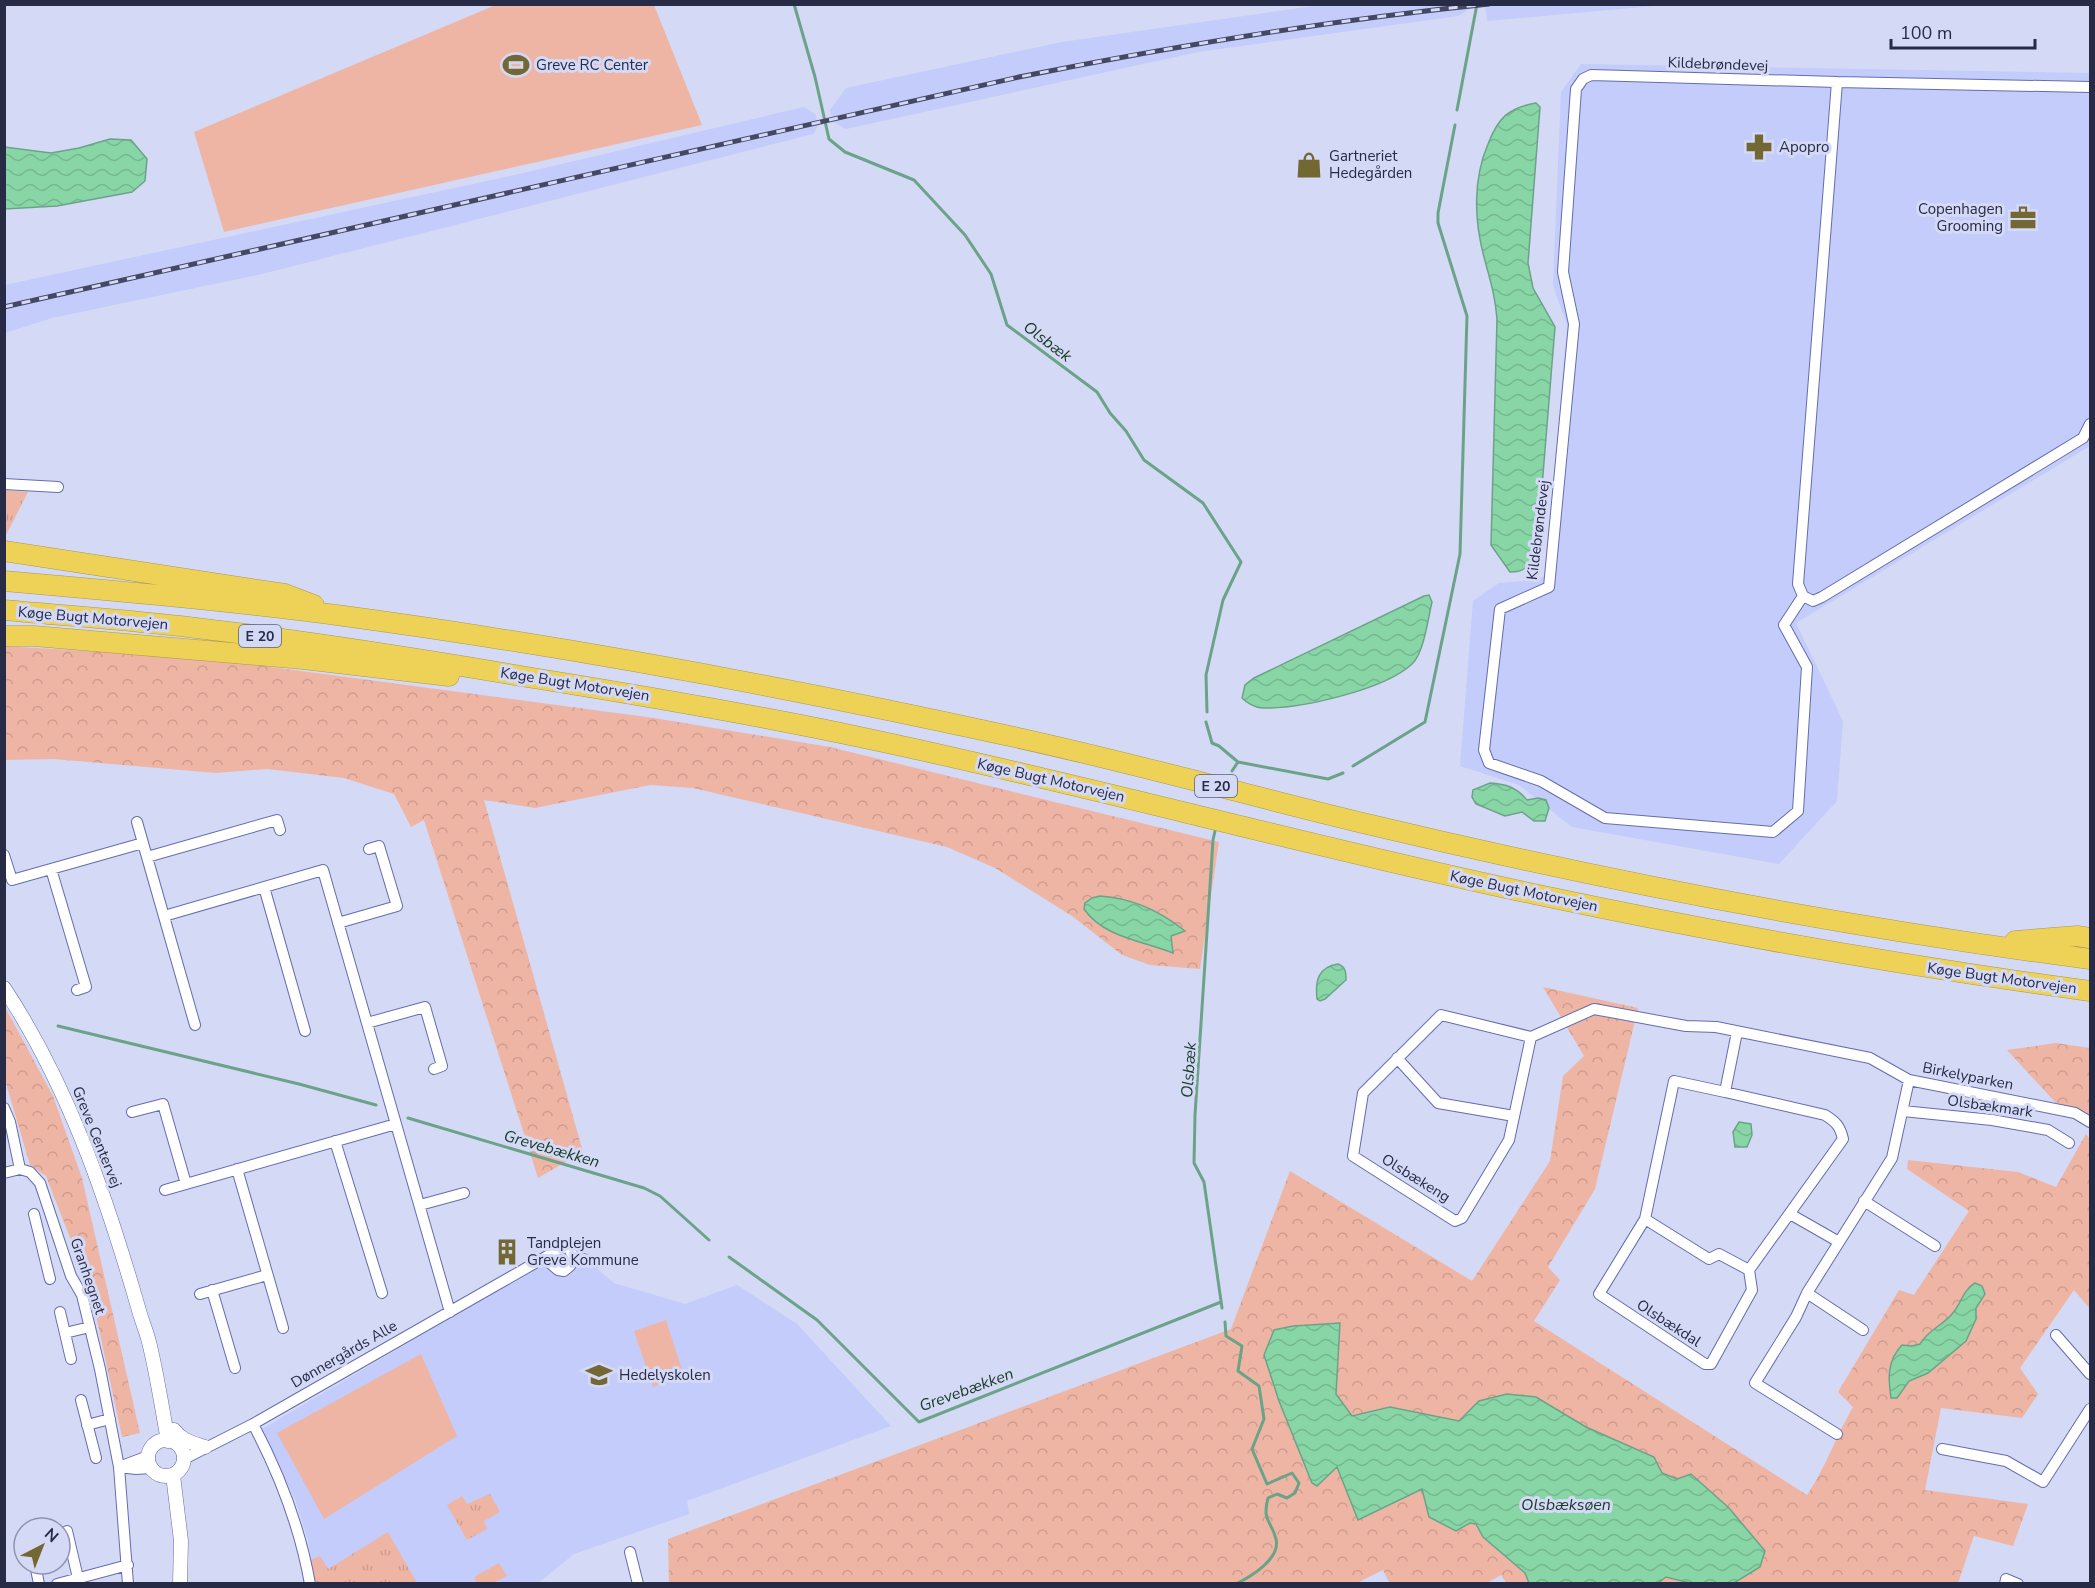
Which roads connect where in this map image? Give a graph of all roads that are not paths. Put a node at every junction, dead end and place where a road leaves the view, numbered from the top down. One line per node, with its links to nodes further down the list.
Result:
1 (1837, 82): 2 (street, Kildebrøndevej); 8 (street); 8 (street, Kildebrøndevej)
2 (2091, 87)
3 (2091, 424): 8 (street)
4 (4, 484): 5 (street)
5 (58, 487)
6 (4, 551): 10 (highway)
7 (4, 581): 10 (highway, Køge Bugt Motorvejen / E 20)
8 (1803, 596)
9 (4, 610): 12 (highway, Køge Bugt Motorvejen / E 20)
10 (342, 616): 24 (highway, Køge Bugt Motorvejen / E 20)
11 (4, 636): 12 (highway)
12 (514, 674): 28 (highway, Køge Bugt Motorvejen / E 20)
13 (137, 822): 15 (street)
14 (280, 830): 18 (street)
15 (143, 843): 18 (street); 19 (street)
16 (369, 849): 22 (street)
17 (4, 855): 19 (street)
18 (147, 857): 21 (street)
19 (51, 869): 27 (street)
20 (264, 887): 21 (street); 22 (street); 31 (street)
21 (164, 916): 30 (street)
22 (338, 922): 29 (street)
23 (2091, 938): 24 (highway)
24 (1979, 943): 25 (highway, Køge Bugt Motorvejen / E 20)
25 (2091, 959)
26 (4, 988): 71 (street, Greve Centervej)
27 (77, 990)
28 (2091, 991)
29 (367, 1023): 35 (street); 43 (street)
30 (195, 1025)
31 (305, 1031)
32 (1737, 1032): 33 (street); 36 (street, Birkelyparken); 37 (street)
33 (1532, 1037): 34 (street, Olsbækeng); 41 (street, Olsbækeng)
34 (1397, 1058): 41 (street); 41 (street, Olsbækeng)
35 (434, 1069)
36 (1909, 1080): 39 (street); 42 (street, Birkelyparken)
37 (1725, 1092): 55 (street, Olsbækdal); 56 (street, Olsbækdal)
38 (4, 1108): 46 (street)
39 (1903, 1111): 45 (street, Olsbækmark); 52 (street)
40 (132, 1112): 49 (street)
41 (1514, 1116)
42 (2091, 1122)
43 (396, 1124): 44 (street); 53 (street)
44 (335, 1141): 47 (street); 68 (street)
45 (2069, 1143)
46 (21, 1169): 48 (street); 57 (street, Granhegnet)
47 (237, 1169): 49 (street); 65 (street)
48 (4, 1173)
49 (186, 1184): 50 (street)
50 (165, 1190)
51 (464, 1193): 53 (street)
52 (1864, 1201): 59 (street); 60 (street)
53 (420, 1205): 73 (street)
54 (34, 1214): 58 (street)
55 (1790, 1214): 59 (street); 64 (street, Olsbækdal)
56 (1645, 1219): 64 (street); 64 (street, Olsbækdal)
57 (57, 1235): 58 (street, Granhegnet); 74 (street, Granhegnet)
58 (40, 1239): 66 (street)
59 (1839, 1242): 69 (street)
60 (1935, 1246)
61 (574, 1257): 62 (street, Dønnergårds Alle); 62 (street); 63 (street, Dønnergårds Alle)
62 (544, 1258): 73 (street, Dønnergårds Alle)
63 (596, 1262)
64 (1749, 1270)
65 (267, 1275): 67 (street); 75 (street)
66 (50, 1279)
67 (212, 1290): 70 (street); 80 (street)
68 (382, 1293)
69 (1807, 1293): 76 (street); 88 (street)
70 (200, 1294)
71 (138, 1308): 83 (street, Greve Centervej); 89 (street, Greve Centervej)
72 (60, 1312): 77 (street)
73 (450, 1312): 86 (street, Dønnergårds Alle)
74 (90, 1327): 77 (street, Granhegnet); 85 (street, Granhegnet)
75 (283, 1328)
76 (1863, 1330)
77 (65, 1334): 79 (street)
78 (2056, 1335): 81 (street)
79 (71, 1359)
80 (235, 1368)
81 (2091, 1374)
82 (81, 1400): 87 (street)
83 (162, 1407): 89 (street, Greve Centervej); 90 (street)
84 (2091, 1409): 91 (street)
85 (110, 1419): 87 (street); 95 (street, Granhegnet)
86 (253, 1424): 90 (street, Dønnergårds Alle); 104 (street)
87 (87, 1425): 93 (street)
88 (1837, 1434)
89 (163, 1441): 92 (street); 94 (street)
90 (205, 1447): 92 (street, Dønnergårds Alle)
91 (1942, 1449)
92 (183, 1455): 96 (street)
93 (96, 1458)
94 (150, 1462): 95 (street); 96 (street)
95 (119, 1467): 99 (street, Granhegnet)
96 (168, 1475): 103 (street)
97 (72, 1550): 100 (street)
98 (630, 1552): 105 (street)
99 (128, 1565): 100 (street); 102 (street, Granhegnet)
100 (78, 1578): 101 (street)
101 (57, 1584)
102 (128, 1584)
103 (180, 1584)
104 (310, 1584)
105 (638, 1584)
106 (2005, 1584): 107 (street)
107 (2018, 1584)

